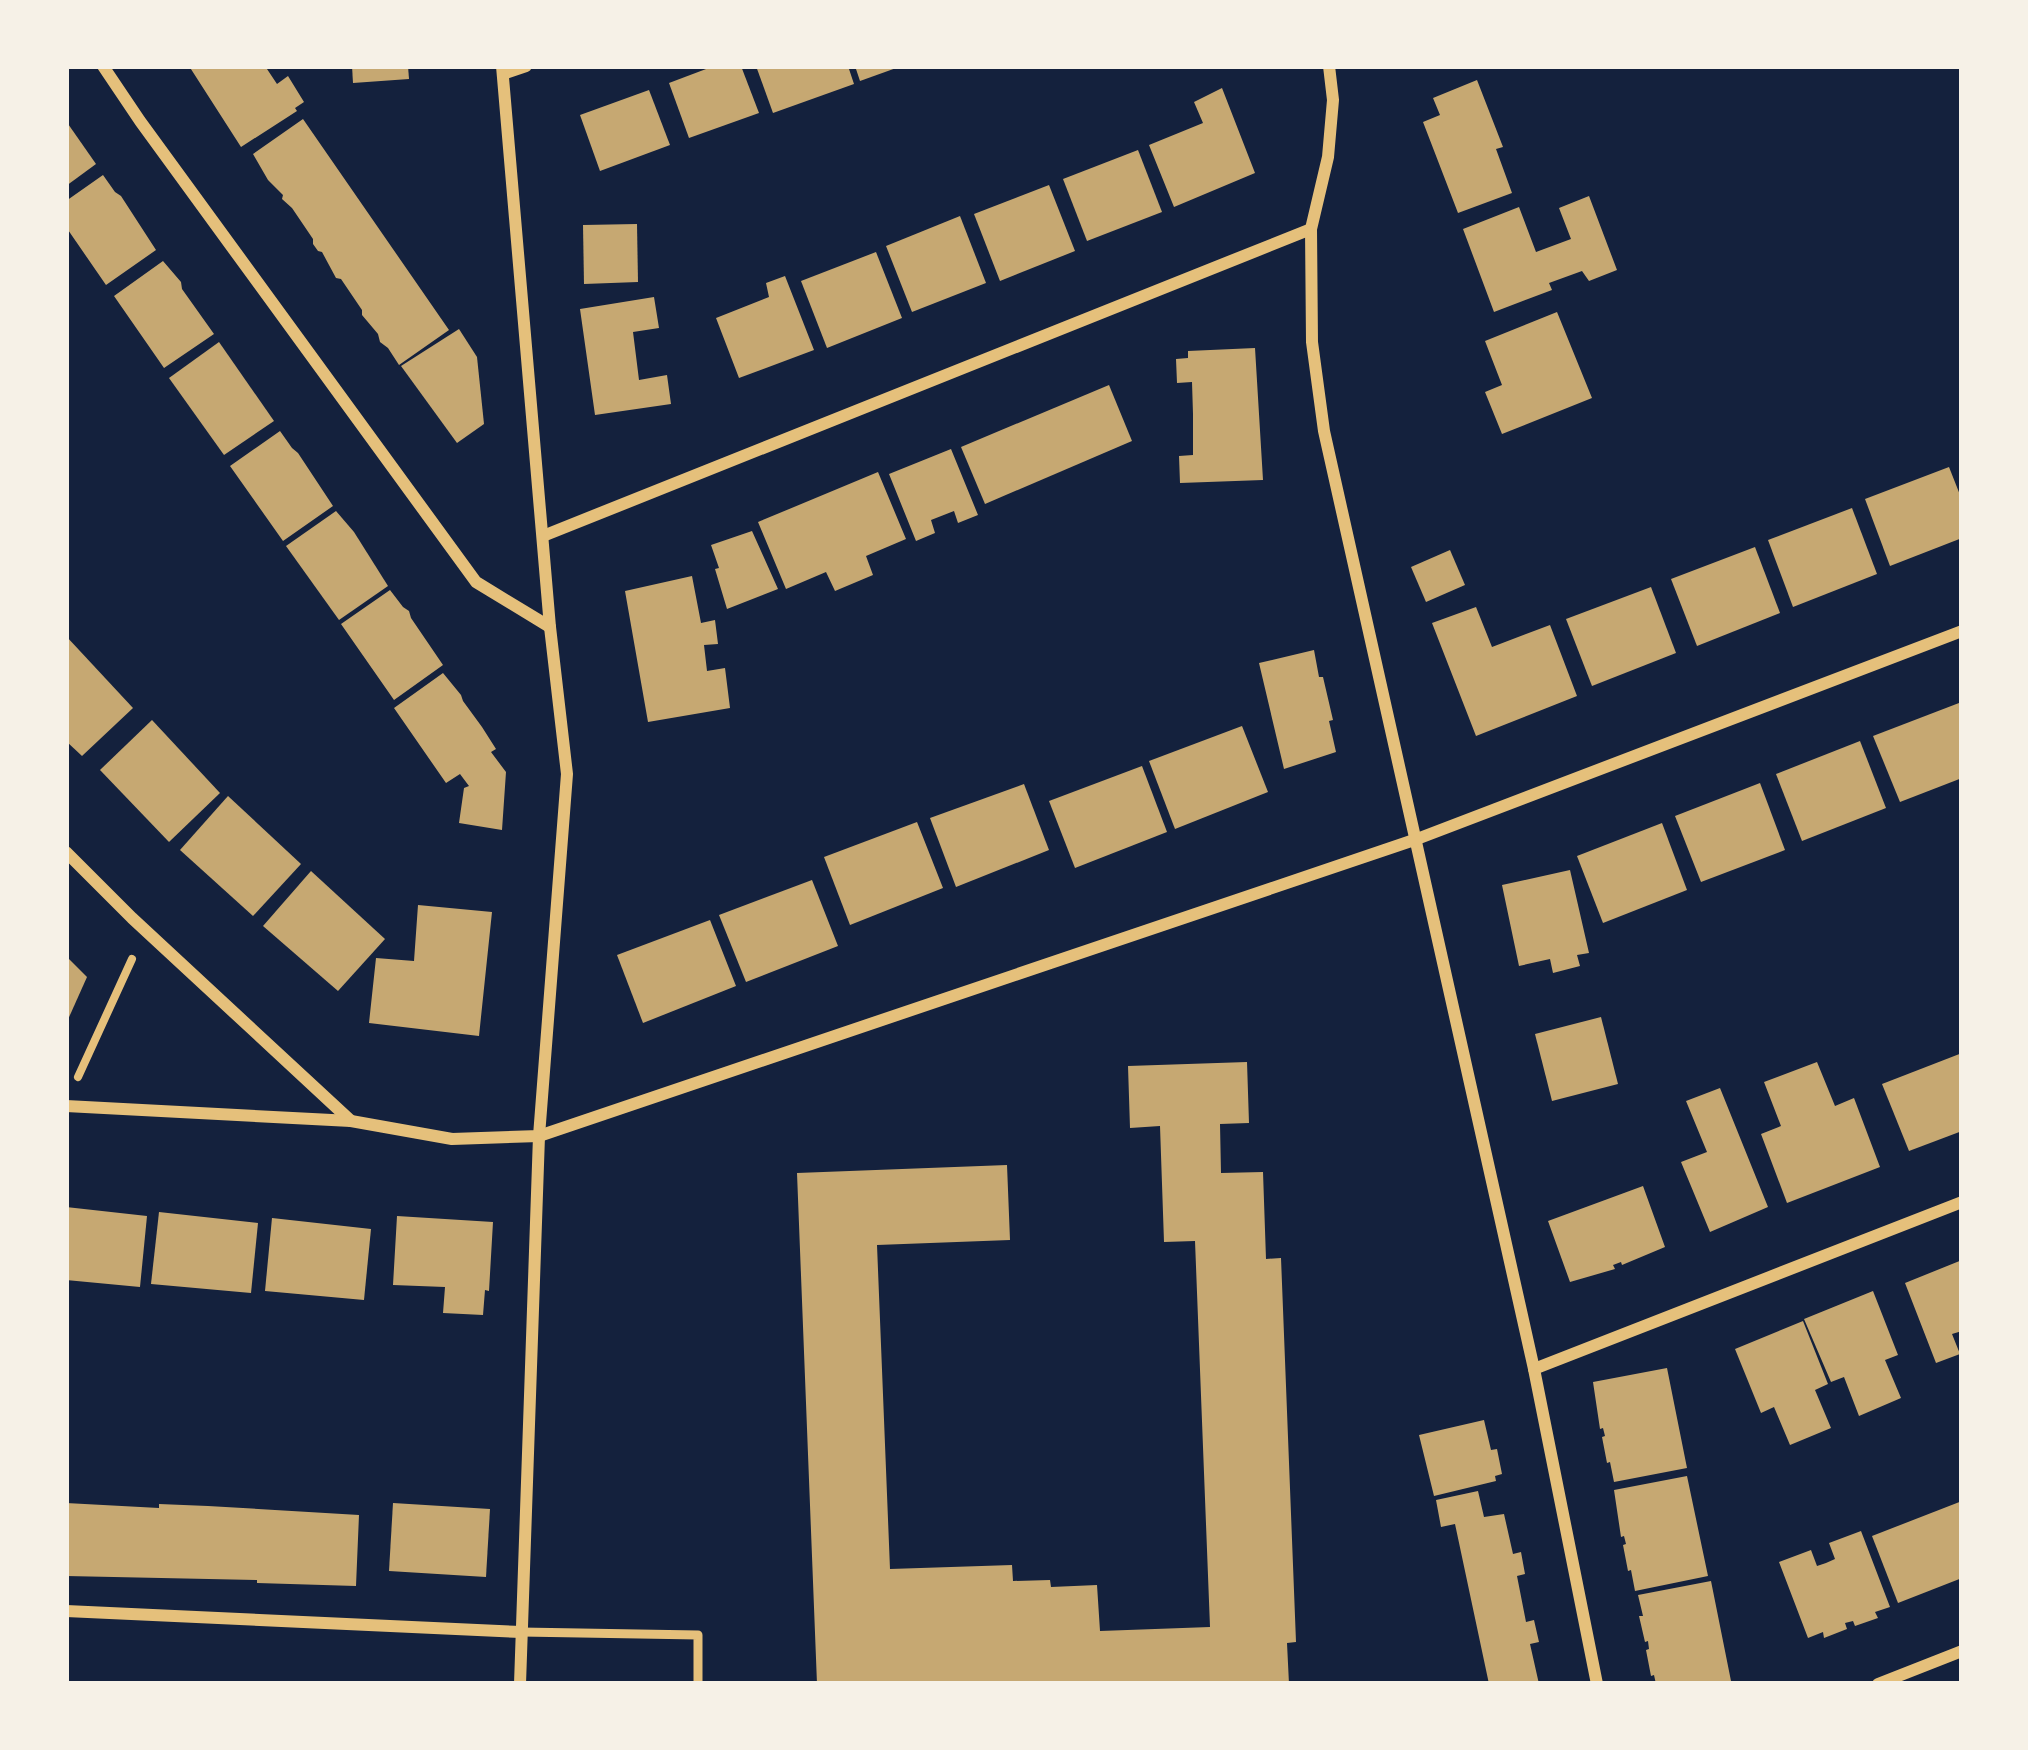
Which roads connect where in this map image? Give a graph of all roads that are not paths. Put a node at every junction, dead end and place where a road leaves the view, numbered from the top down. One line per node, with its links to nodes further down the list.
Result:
1 (103, 66): 7 (street)
2 (526, 66): 4 (street)
3 (1329, 66): 5 (street)
4 (503, 70): 6 (street)
5 (1311, 229): 6 (street); 9 (street)
6 (543, 536): 7 (street)
7 (550, 627): 13 (street)
8 (1962, 631): 9 (street)
9 (1417, 839): 13 (street); 15 (street)
10 (66, 852): 12 (street)
11 (66, 1106): 12 (street)
12 (351, 1121): 13 (street)
13 (539, 1136): 17 (street)
14 (1962, 1202): 15 (street)
15 (1534, 1370): 21 (street)
16 (66, 1611): 17 (street)
17 (521, 1632): 19 (street); 20 (lane)
18 (1962, 1651): 22 (street)
19 (520, 1684)
20 (698, 1684)
21 (1597, 1684)
22 (1878, 1684)

